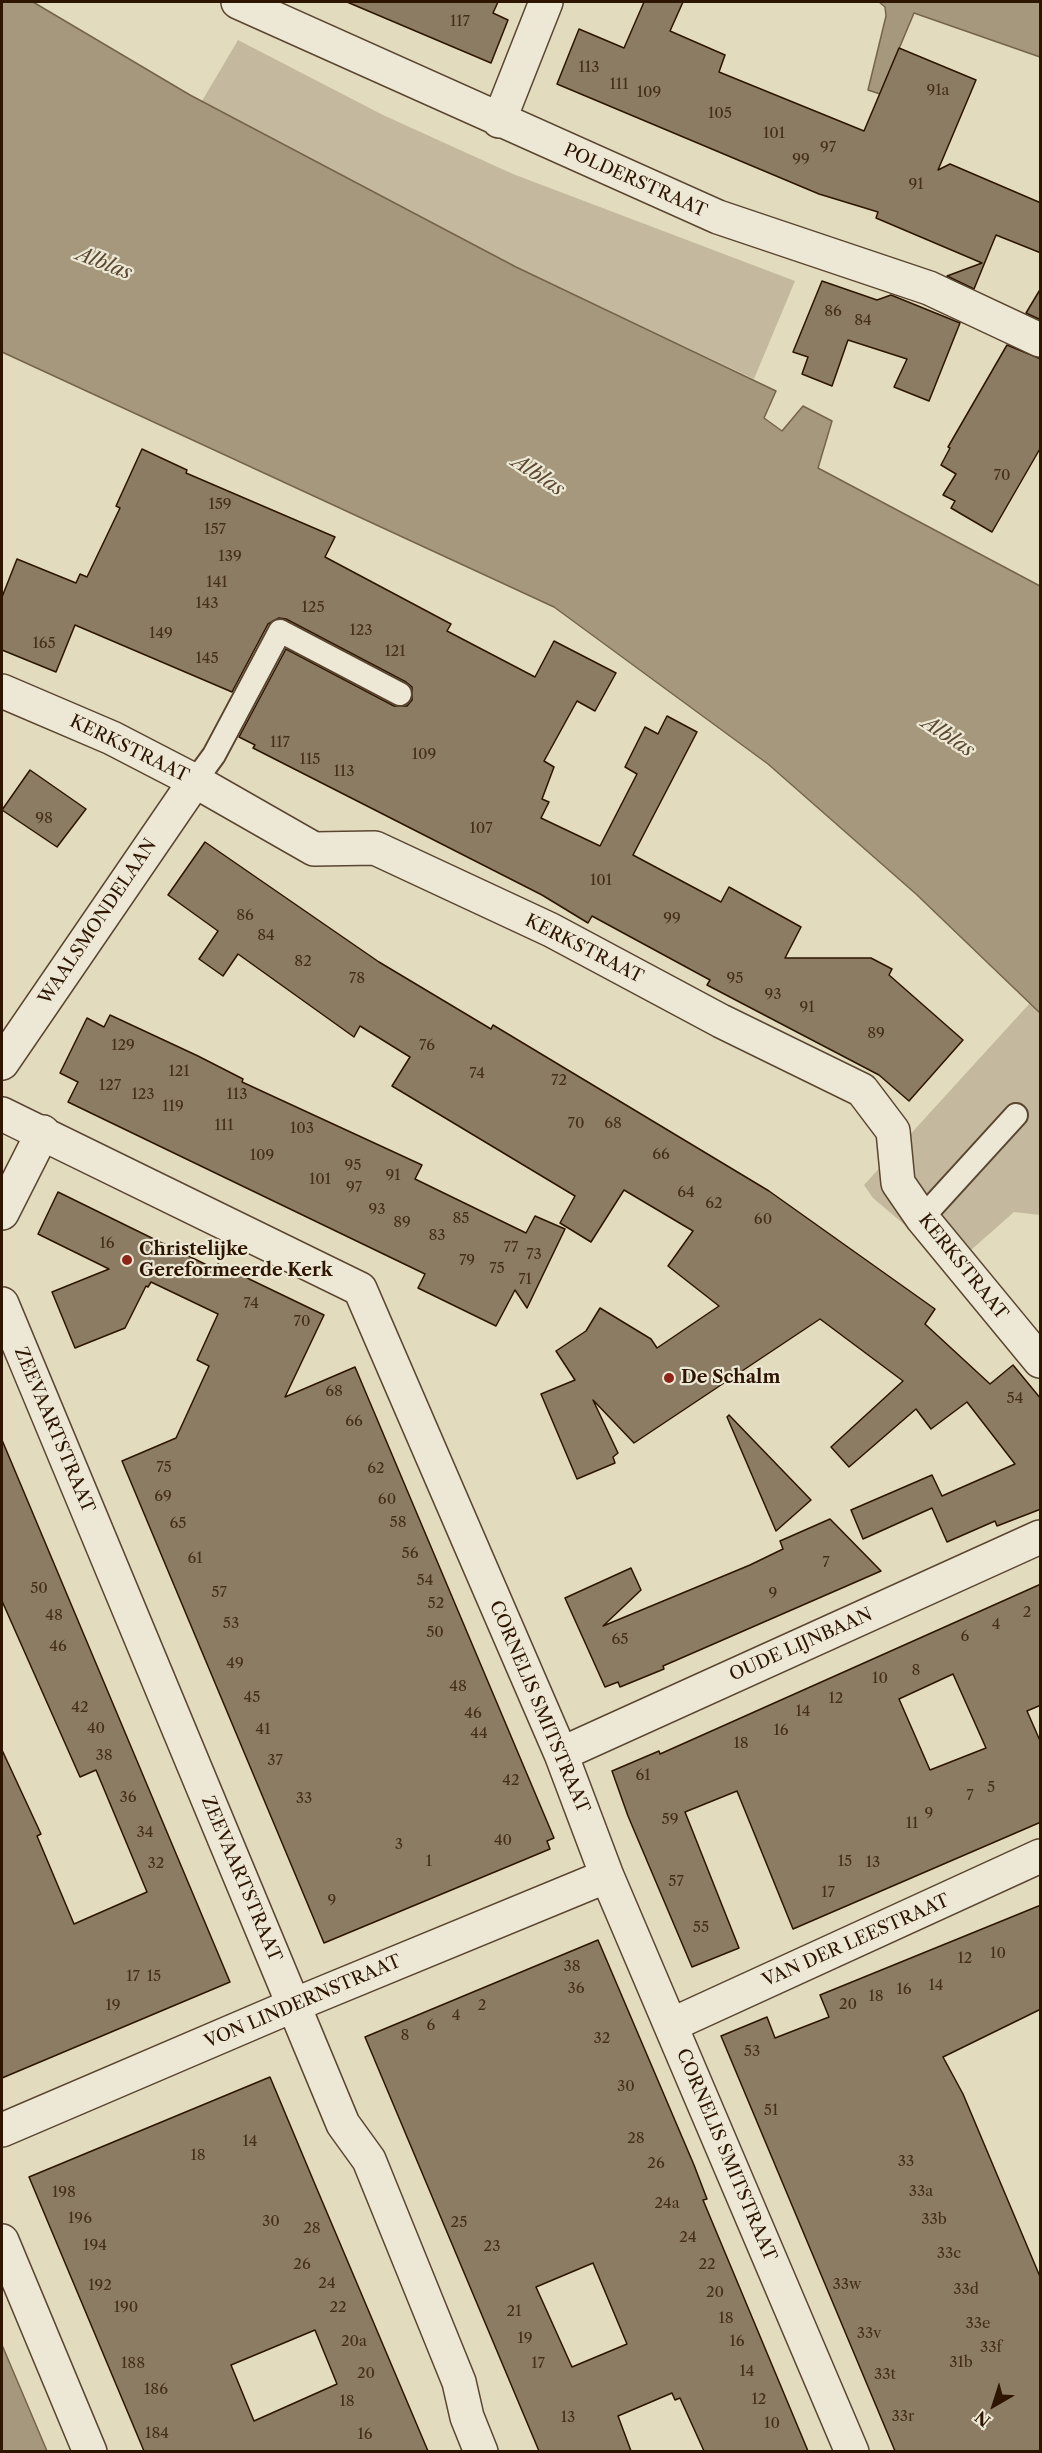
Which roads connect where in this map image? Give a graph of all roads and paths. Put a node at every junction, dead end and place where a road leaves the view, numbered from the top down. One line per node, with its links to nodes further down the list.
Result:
1 (238, 2): 3 (street, POLDERSTRAAT)
2 (546, 2): 3 (street)
3 (499, 121): 4 (street, POLDERSTRAAT)
4 (1041, 340)
5 (2, 692): 7 (street, KERKSTRAAT)
6 (400, 694): 7 (lane)
7 (195, 781): 8 (street, WAALSMONDELAAN); 13 (street, KERKSTRAAT)
8 (2, 1063)
9 (2, 1114): 11 (street, CORNELIS SMITSTRAAT)
10 (1016, 1115): 13 (lane)
11 (43, 1132): 12 (street); 17 (street, CORNELIS SMITSTRAAT)
12 (2, 1213)
13 (922, 1218): 15 (street, KERKSTRAAT)
14 (2, 1305): 20 (street, ZEEVAARTSTRAAT)
15 (1041, 1361)
16 (1041, 1537): 17 (street, OUDE LIJNBAAN)
17 (561, 1754): 19 (street, CORNELIS SMITSTRAAT)
18 (1041, 1857): 21 (street, VAN DER LEESTRAAT)
19 (607, 1876): 20 (street, VON LINDERNSTRAAT); 21 (street, CORNELIS SMITSTRAAT)
20 (294, 2005): 22 (street, VON LINDERNSTRAAT); 25 (street, ZEEVAARTSTRAAT)
21 (671, 2025): 26 (street, CORNELIS SMITSTRAAT)
22 (2, 2130)
23 (2, 2241): 24 (street)
24 (90, 2451)
25 (481, 2451)
26 (852, 2451)

